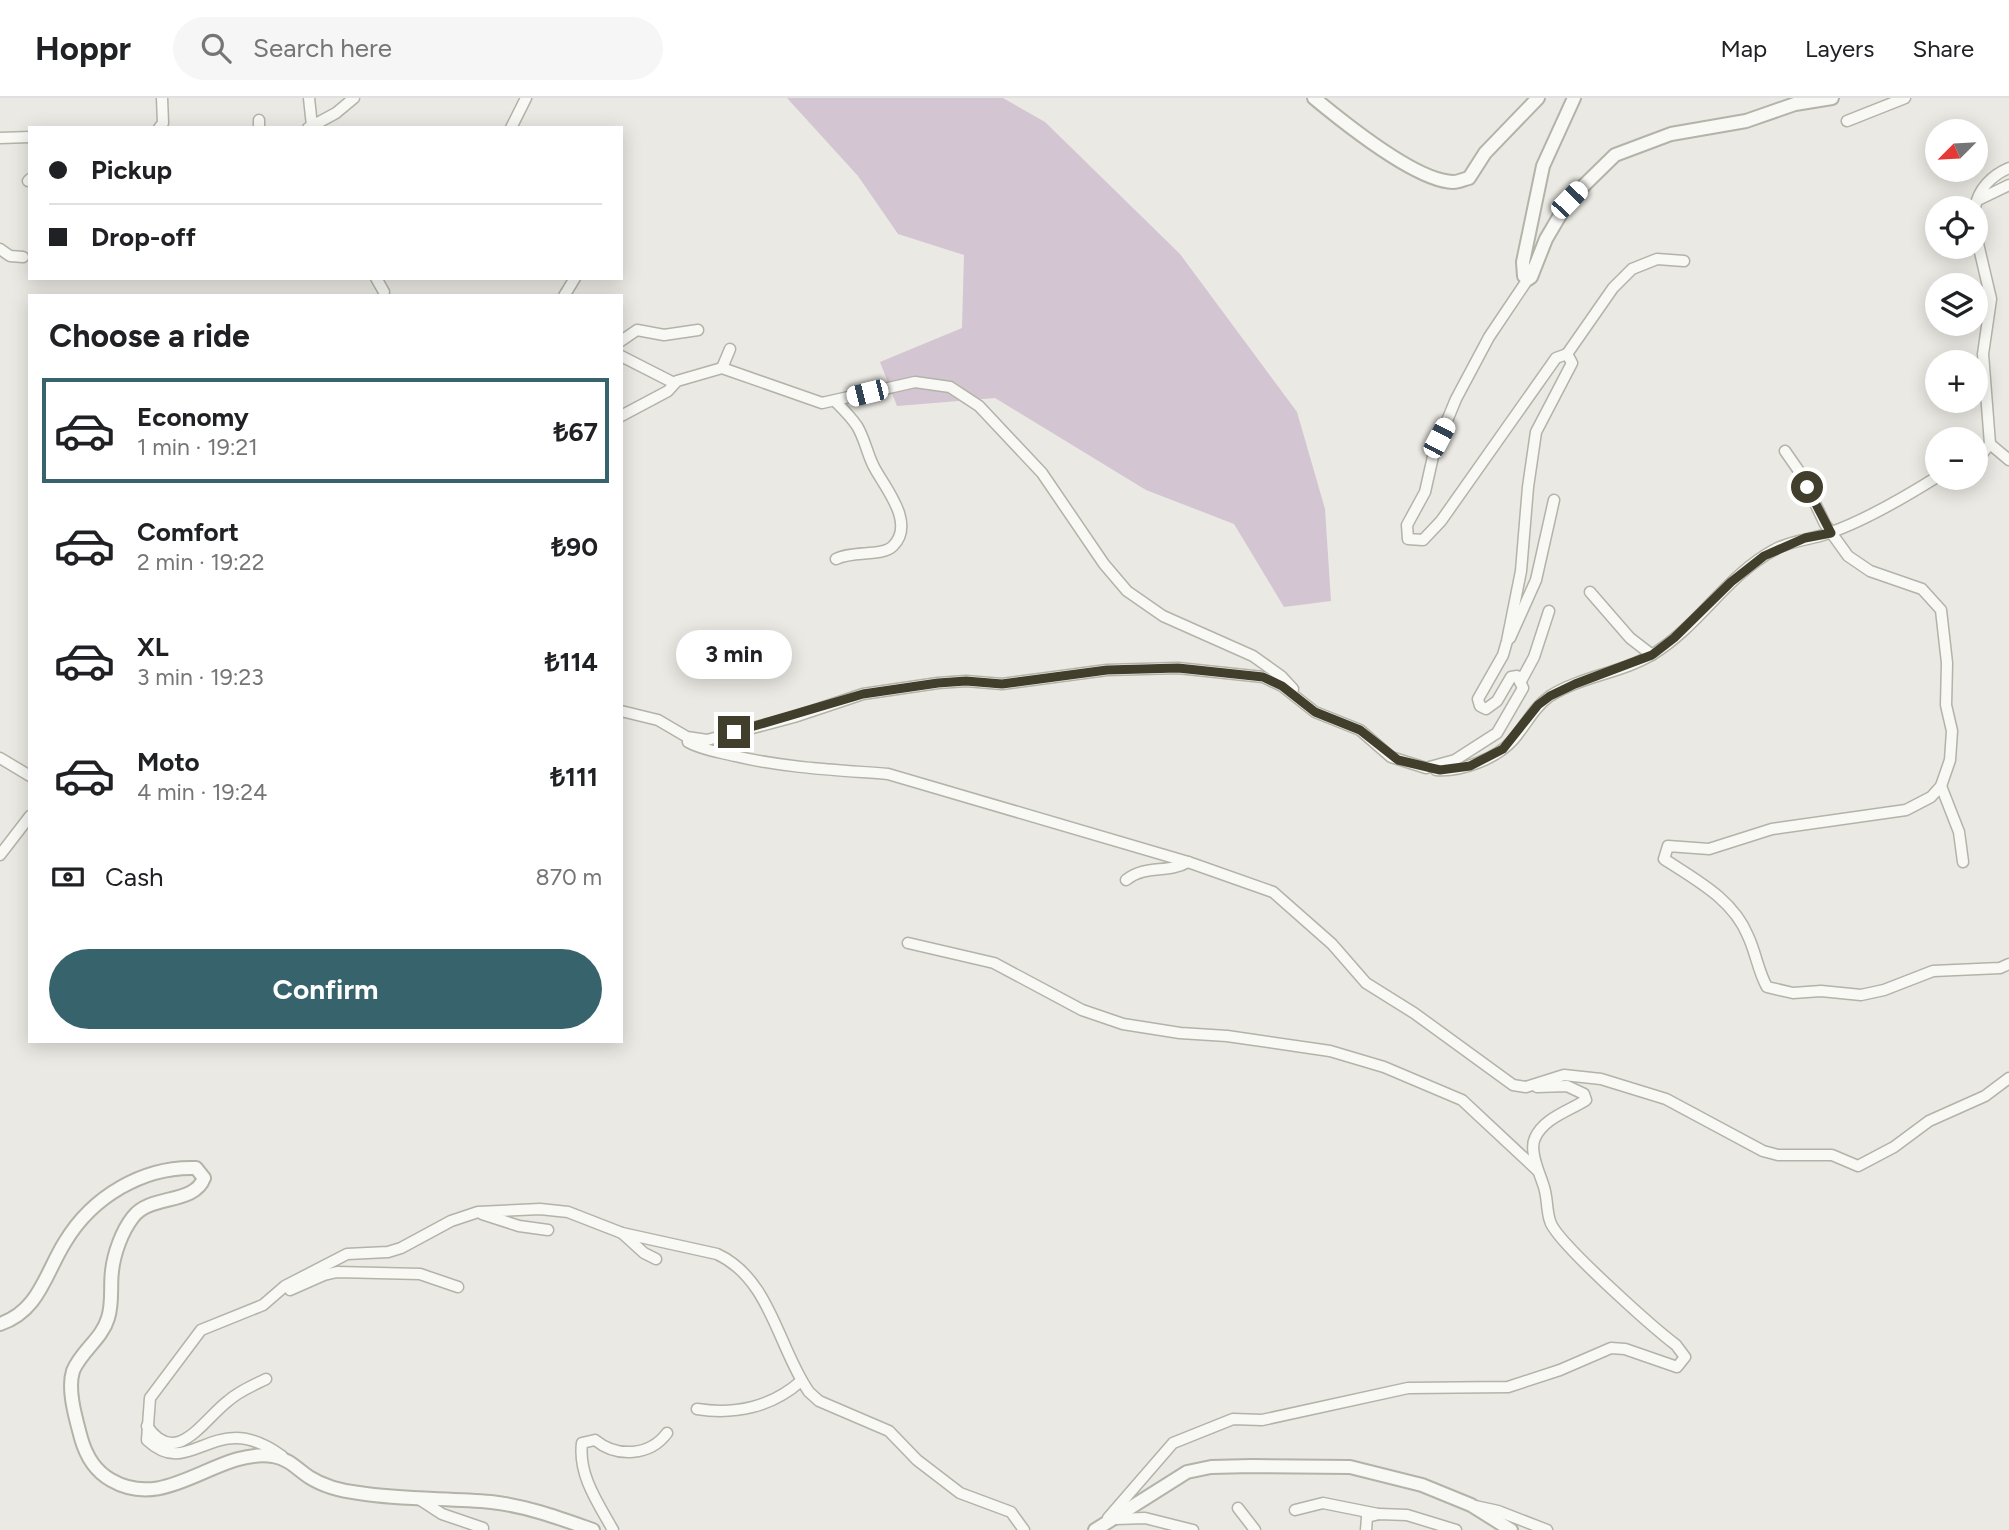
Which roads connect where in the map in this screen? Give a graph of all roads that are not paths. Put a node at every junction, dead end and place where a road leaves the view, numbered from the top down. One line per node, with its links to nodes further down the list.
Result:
1 (162, 98): 11 (street)
2 (309, 98): 12 (street)
3 (354, 98): 13 (street)
4 (526, 98): 14 (street)
5 (1314, 98): 6 (street)
6 (1538, 98)
7 (1574, 98): 25 (street)
8 (1832, 98): 25 (street)
9 (1905, 98): 10 (street)
10 (1847, 121)
11 (161, 126)
12 (310, 126)
13 (312, 126)
14 (512, 126)
15 (28, 137): 16 (street)
16 (0, 138)
17 (2009, 167): 19 (street)
18 (2009, 185): 20 (street)
19 (1981, 196)
20 (1988, 197)
21 (0, 249): 22 (street)
22 (23, 257)
23 (1981, 259): 37 (street)
24 (1684, 261): 31 (street)
25 (1528, 279): 31 (street)
26 (377, 280): 27 (street)
27 (384, 292)
28 (698, 330): 29 (street)
29 (623, 340)
30 (730, 349): 33 (street)
31 (1567, 354): 47 (street)
32 (623, 357): 34 (street)
33 (722, 368): 34 (street); 35 (street)
34 (674, 383): 36 (street)
35 (836, 402): 44 (street); 50 (street)
36 (623, 415)
37 (1990, 444): 38 (street); 40 (street)
38 (1988, 446)
39 (1785, 451): 43 (street)
40 (2009, 460)
41 (1925, 483): 43 (street)
42 (1554, 499): 47 (street)
43 (1831, 533): 48 (street); 56 (street)
44 (836, 559)
45 (1590, 592): 48 (street)
46 (1549, 611): 49 (street)
47 (1507, 641): 49 (street)
48 (1652, 655): 54 (street)
49 (1521, 681): 54 (street)
50 (1303, 704): 52 (street); 54 (street)
51 (623, 711): 52 (street)
52 (680, 734): 59 (street)
53 (0, 758): 55 (street)
54 (1426, 768)
55 (28, 775)
56 (1941, 786): 60 (street); 63 (street)
57 (28, 819): 58 (street)
58 (0, 855)
59 (1188, 862): 61 (street); 65 (street)
60 (1963, 862)
61 (1126, 880)
62 (908, 943): 66 (street)
63 (2009, 964)
64 (2008, 1079): 65 (street)
65 (1526, 1087): 66 (street)
66 (1537, 1170): 85 (street)
67 (478, 1212): 68 (street); 69 (street); 72 (street)
68 (548, 1230)
69 (622, 1233): 70 (street); 75 (street)
70 (656, 1259)
71 (458, 1287): 72 (street)
72 (274, 1297): 77 (street)
73 (0, 1324): 79 (street)
74 (266, 1379): 77 (street)
75 (801, 1381): 76 (street); 89 (street)
76 (697, 1409)
77 (146, 1426): 79 (street)
78 (667, 1433): 88 (street)
79 (291, 1461): 80 (street)
80 (419, 1499): 86 (street); 87 (street)
81 (1471, 1505): 85 (street); 95 (street); 96 (street)
82 (1238, 1508): 92 (street)
83 (1295, 1510): 84 (street)
84 (1379, 1514): 93 (street); 94 (street)
85 (1105, 1521): 90 (street); 91 (street)
86 (483, 1528)
87 (593, 1530)
88 (613, 1530)
89 (1024, 1530)
90 (1095, 1530)
91 (1192, 1530)
92 (1255, 1530)
93 (1366, 1530)
94 (1456, 1530)
95 (1511, 1530)
96 (1547, 1530)

